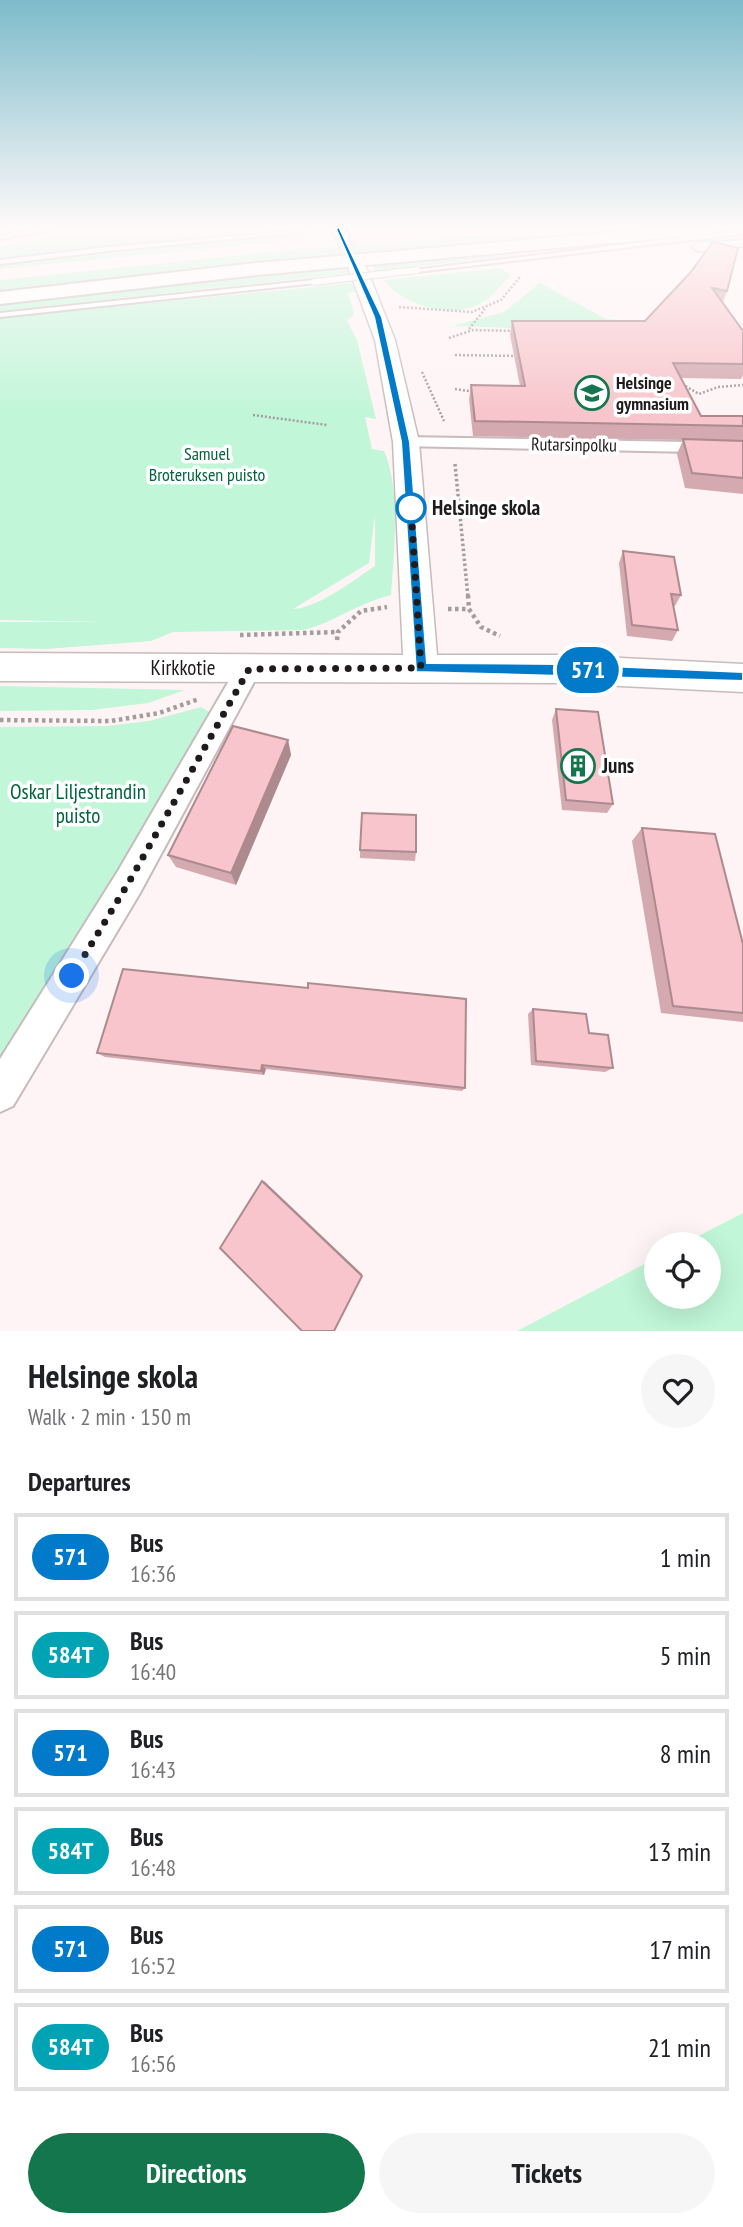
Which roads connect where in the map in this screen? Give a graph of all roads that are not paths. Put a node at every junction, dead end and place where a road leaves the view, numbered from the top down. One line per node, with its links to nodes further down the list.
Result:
1 (62, 291): 4 (highway)
2 (227, 291): 5 (lane, bridge)
3 (365, 291): 6 (street)
4 (0, 298)
5 (0, 315)
6 (405, 442): 7 (street, Rutarsinpolku); 9 (street)
7 (743, 448)
8 (0, 667): 10 (street, Kirkkotie)
9 (421, 668): 10 (street, Kirkkotie); 11 (street, Kirkkotie)
10 (249, 669): 12 (street)
11 (743, 678)
12 (0, 1094)

